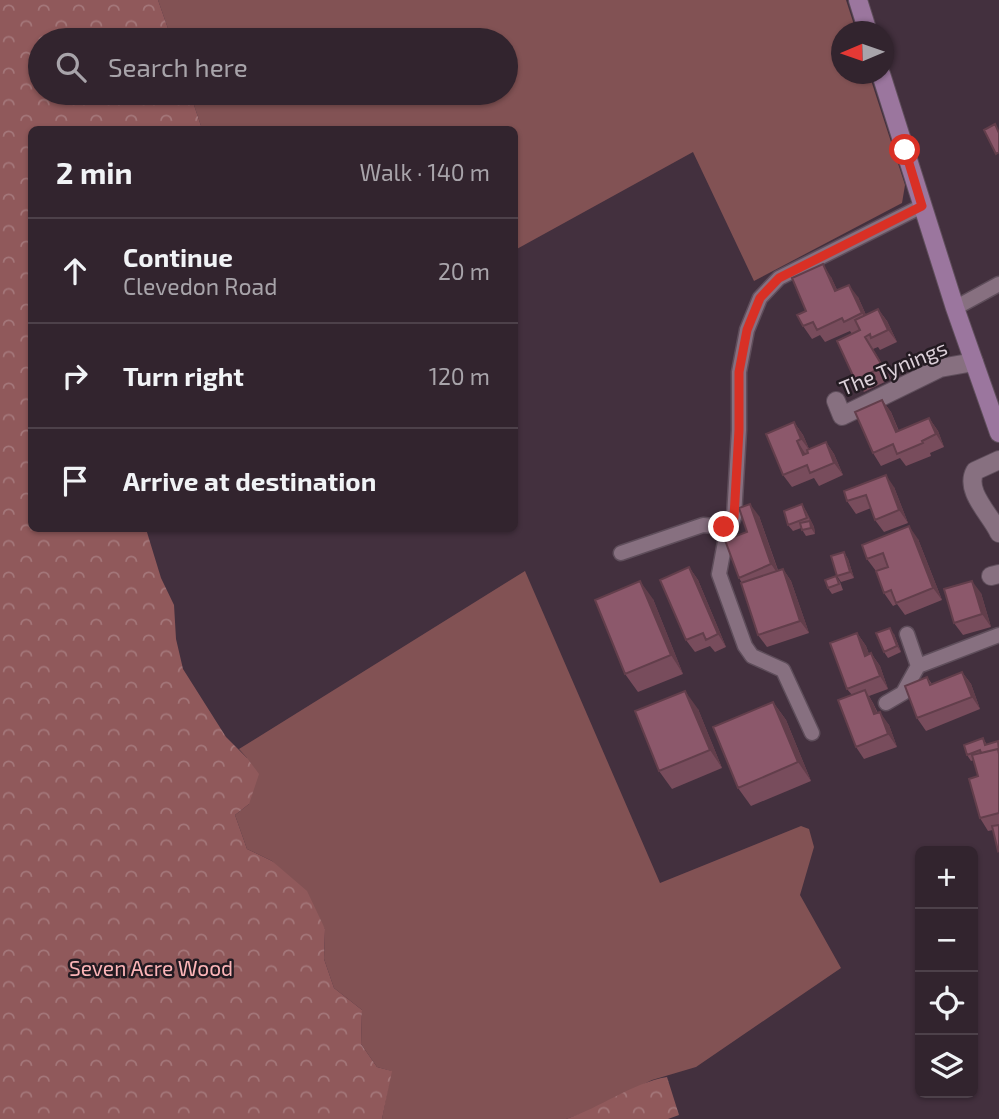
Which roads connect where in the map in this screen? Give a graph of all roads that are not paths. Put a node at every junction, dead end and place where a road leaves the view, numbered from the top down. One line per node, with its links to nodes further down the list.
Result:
1 (858, 0): 2 (main road)
2 (864, 21)
3 (884, 84): 4 (main road)
4 (922, 206): 6 (main road); 11 (lane)
5 (999, 284): 6 (lane)
6 (955, 308): 7 (main road)
7 (974, 362): 8 (street, The Tynings); 9 (main road)
8 (836, 401)
9 (999, 433)
10 (999, 460): 12 (street)
11 (728, 526): 13 (lane); 18 (lane)
12 (999, 533)
13 (621, 552)
14 (907, 634): 16 (lane)
15 (999, 635): 16 (lane)
16 (918, 666): 17 (lane)
17 (886, 703)
18 (812, 733)

